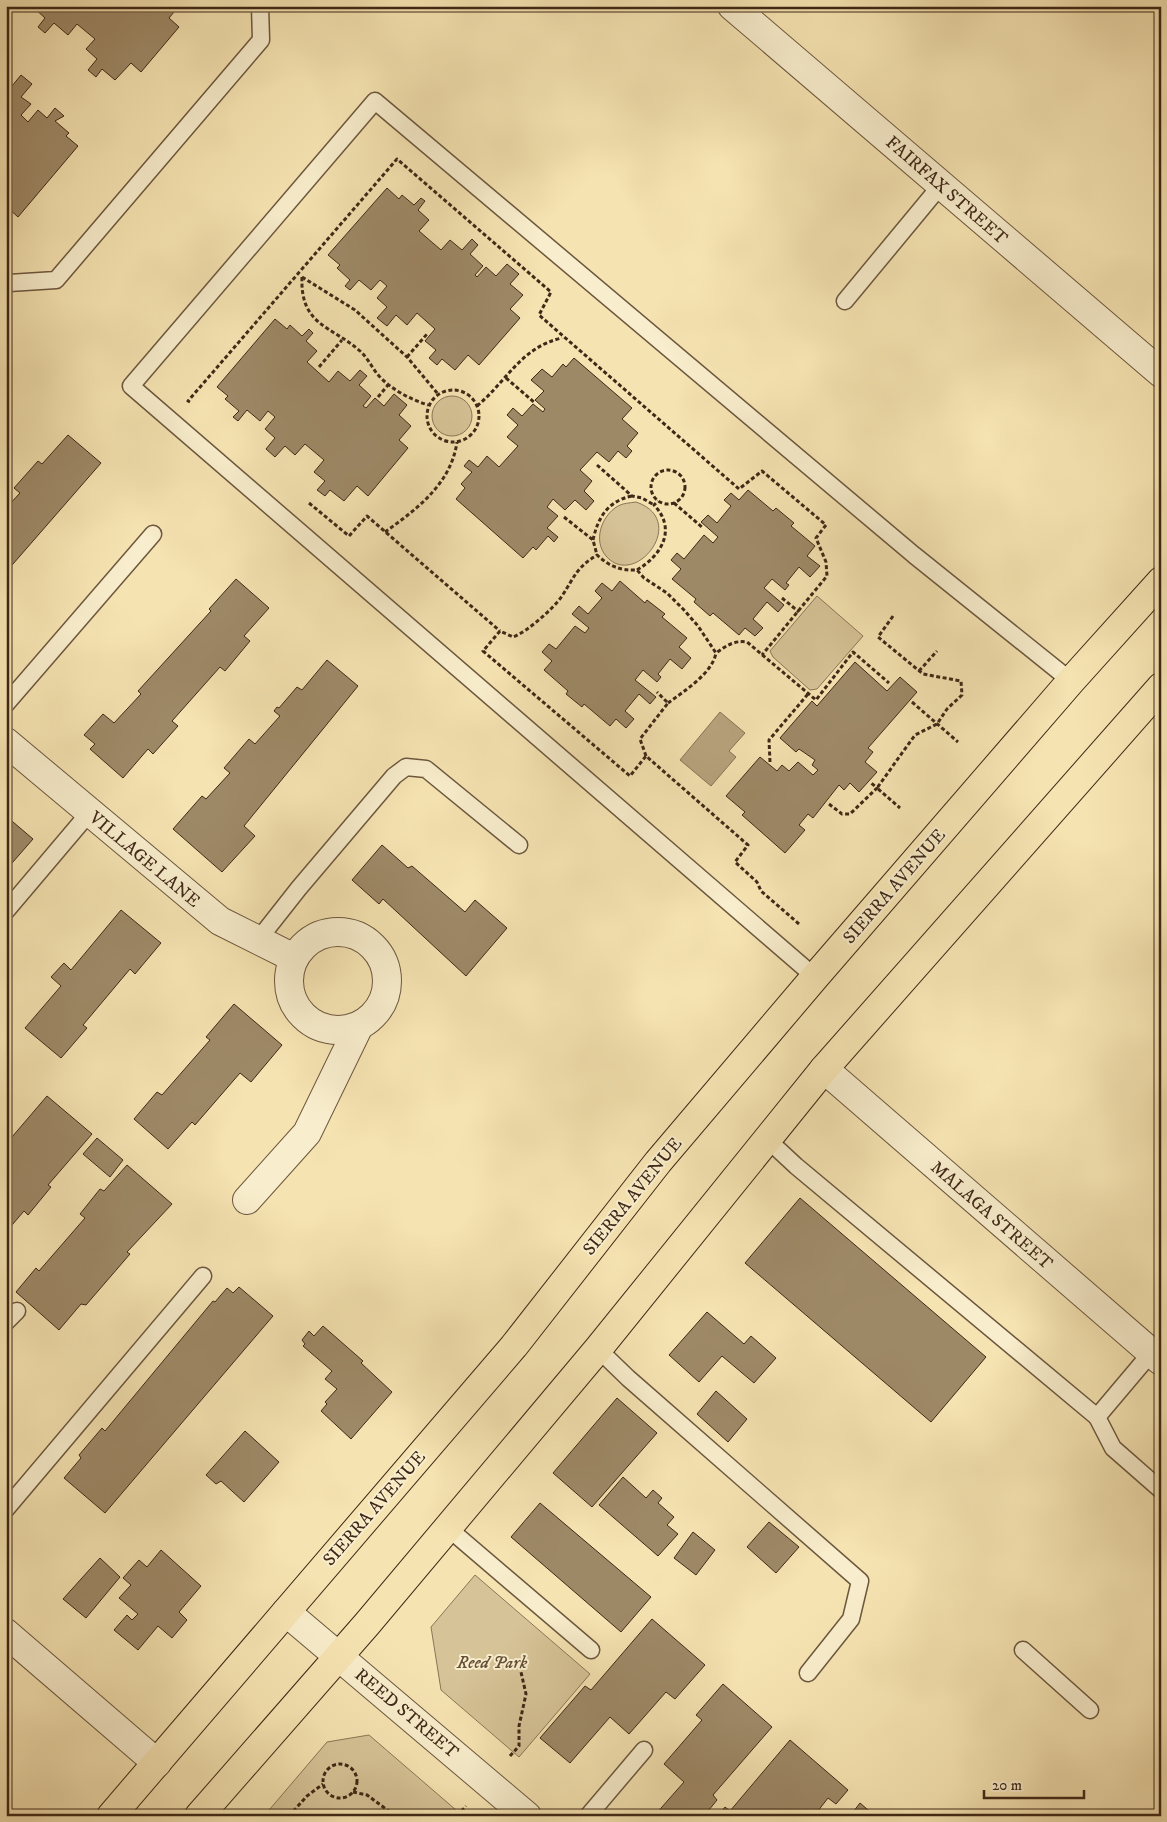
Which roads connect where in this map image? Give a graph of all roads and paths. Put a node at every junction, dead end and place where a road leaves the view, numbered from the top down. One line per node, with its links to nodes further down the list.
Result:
1 (260, 6): 6 (lane)
2 (732, 6): 3 (street, FAIRFAX STREET)
3 (941, 185): 7 (lane); 13 (street, FAIRFAX STREET)
4 (298, 274): 5 (path); 9 (path); 21 (path)
5 (302, 277): 10 (path); 11 (path)
6 (6, 280)
7 (845, 301)
8 (427, 334): 11 (path)
9 (562, 338): 14 (path); 38 (path)
10 (342, 340): 12 (path); 15 (path)
11 (407, 357): 16 (path)
12 (318, 367)
13 (1161, 373)
14 (506, 378): 18 (path); 20 (path)
15 (388, 385): 17 (path); 19 (path)
16 (438, 394): 19 (path); 20 (path)
17 (378, 397)
18 (535, 403)
19 (428, 405): 22 (path)
20 (477, 406): 22 (path)
21 (196, 407)
22 (457, 442): 31 (path)
23 (597, 465): 24 (path)
24 (632, 496): 28 (path); 33 (path)
25 (305, 499): 31 (path)
26 (658, 501): 27 (path); 27 (path); 28 (path)
27 (674, 503): 30 (path)
28 (654, 505): 35 (path)
29 (564, 517): 33 (path)
30 (703, 528)
31 (385, 532): 40 (path)
32 (152, 534): 52 (lane)
33 (593, 540): 34 (path)
34 (598, 555): 35 (path); 40 (path)
35 (637, 570): 42 (path)
36 (1161, 581): 45 (main road, SIERRA AVENUE)
37 (782, 598): 38 (path)
38 (799, 612): 43 (path)
39 (893, 616): 44 (path)
40 (500, 631): 56 (path)
41 (937, 651): 44 (path)
42 (716, 653): 43 (path); 51 (path)
43 (762, 655): 49 (path)
44 (919, 671): 53 (path)
45 (1071, 681): 68 (main road, SIERRA AVENUE); 68 (lane)
46 (889, 683): 49 (path)
47 (1161, 687): 70 (main road)
48 (657, 692): 51 (path)
49 (808, 694): 57 (path)
50 (912, 702): 53 (path)
51 (668, 703): 56 (path)
52 (6, 704)
53 (937, 724): 55 (path); 59 (path)
54 (6, 742): 62 (street, VILLAGE LANE)
55 (958, 742)
56 (646, 756): 65 (path)
57 (770, 762)
58 (870, 782): 59 (path)
59 (877, 788): 60 (path); 61 (path)
60 (829, 804)
61 (900, 808)
62 (89, 813): 64 (lane); 66 (street, VILLAGE LANE)
63 (519, 845): 66 (lane)
64 (6, 911)
65 (800, 924)
66 (258, 940): 67 (street, VILLAGE LANE)
67 (294, 958): 69 (street); 69 (street)
68 (815, 977): 80 (main road, SIERRA AVENUE)
69 (359, 1026): 72 (street)
70 (824, 1069): 71 (main road); 75 (street, MALAGA STREET)
71 (767, 1139): 74 (main road); 76 (lane)
72 (247, 1200)
73 (203, 1276): 78 (lane)
74 (598, 1349): 79 (main road); 86 (lane)
75 (1156, 1357): 76 (lane)
76 (1097, 1417): 77 (lane)
77 (1161, 1490)
78 (6, 1509)
79 (448, 1528): 82 (lane); 84 (main road)
80 (286, 1612): 84 (street, REED STREET); 90 (main road, SIERRA AVENUE)
81 (6, 1633): 90 (street)
82 (591, 1650)
83 (1023, 1650): 87 (lane)
84 (338, 1655): 96 (main road); 100 (street, REED STREET)
85 (518, 1659): 89 (path)
86 (808, 1672)
87 (1090, 1710)
88 (644, 1750): 101 (lane)
89 (510, 1756)
90 (157, 1763): 95 (main road, SIERRA AVENUE)
91 (323, 1784): 92 (path); 92 (path); 97 (path)
92 (353, 1792): 94 (path)
93 (466, 1806): 99 (path)
94 (391, 1814): 98 (path)
95 (111, 1816)
96 (200, 1816)
97 (290, 1816)
98 (408, 1816)
99 (457, 1816)
100 (527, 1816)
101 (588, 1816)

